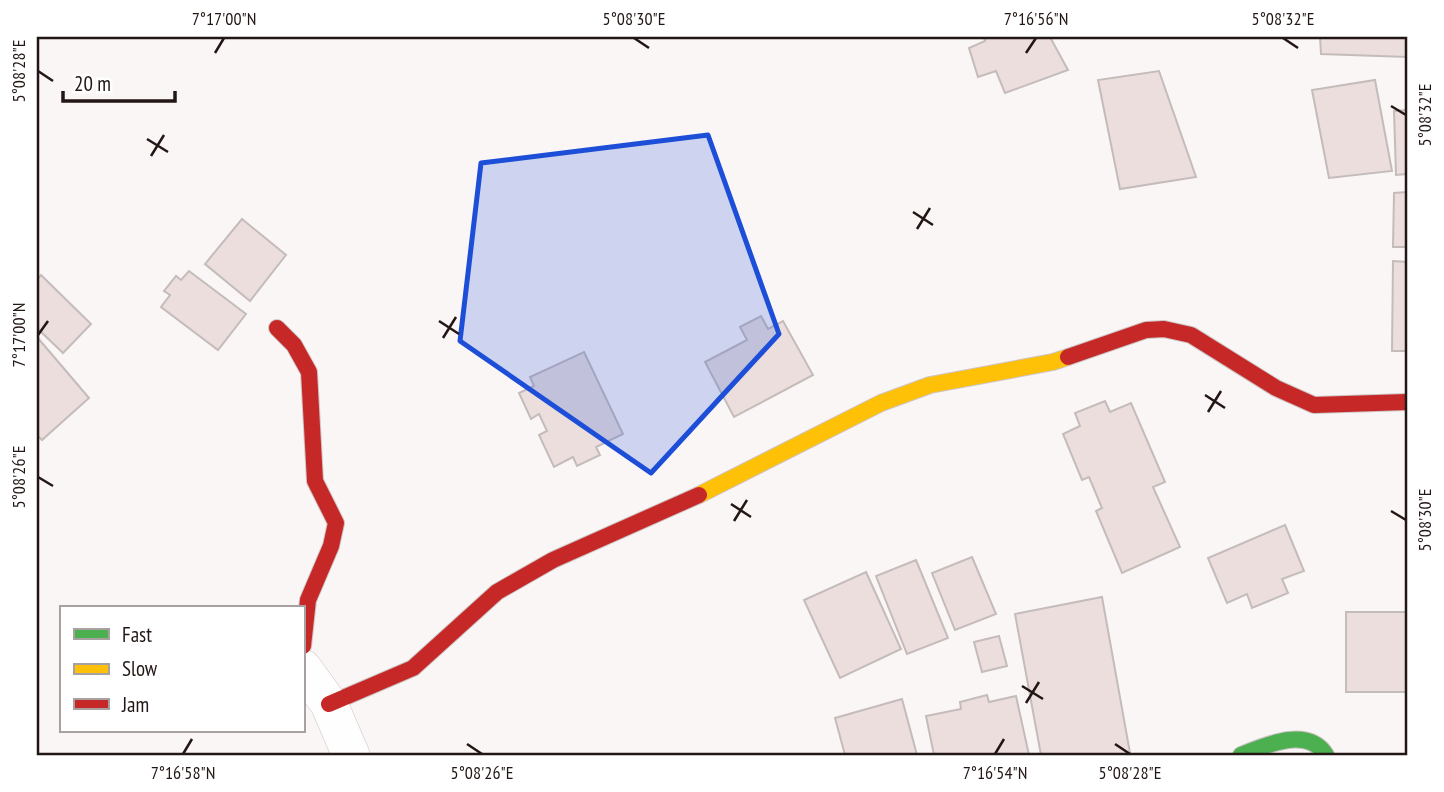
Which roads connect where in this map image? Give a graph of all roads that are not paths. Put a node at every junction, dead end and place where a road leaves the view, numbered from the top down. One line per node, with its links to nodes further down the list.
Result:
1 (277, 328): 3 (street)
2 (1407, 402): 5 (street)
3 (304, 638)
4 (304, 669): 5 (street)
5 (329, 704): 6 (street)
6 (351, 755)
7 (1241, 755): 8 (street)
8 (1326, 755)

